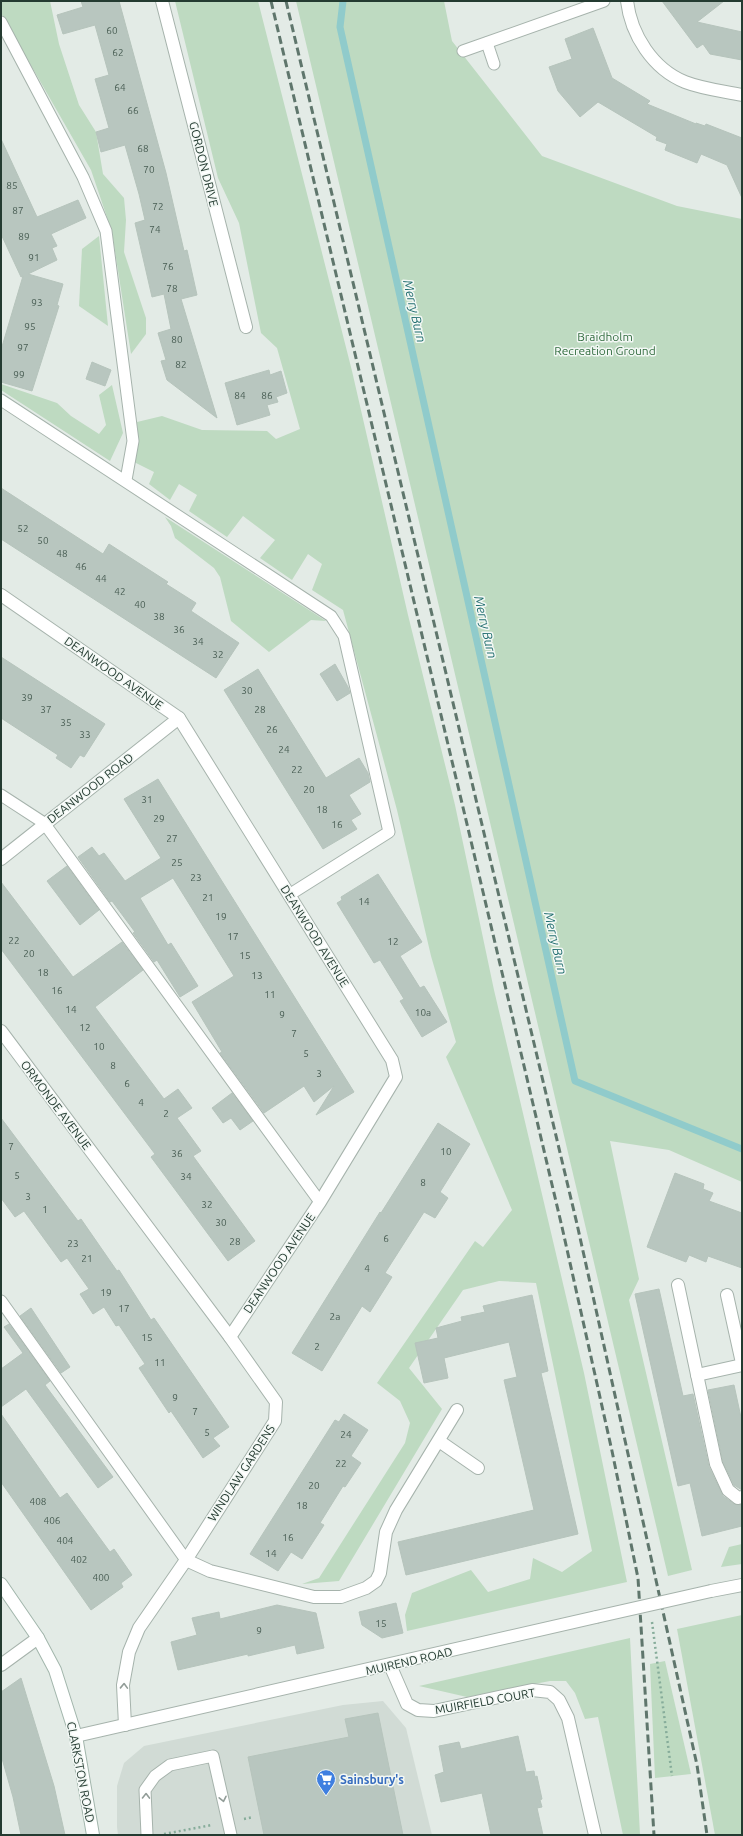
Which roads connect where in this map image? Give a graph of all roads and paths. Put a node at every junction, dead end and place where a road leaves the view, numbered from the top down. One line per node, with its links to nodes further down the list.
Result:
1 (162, 1): 9 (street, GORDON DRIVE)
2 (604, 1): 5 (lane)
3 (627, 1): 8 (street)
4 (1, 22): 11 (lane)
5 (486, 43): 6 (lane); 7 (lane)
6 (463, 51)
7 (494, 64)
8 (742, 94)
9 (246, 327)
10 (1, 400): 11 (lane)
11 (126, 480): 17 (lane)
12 (1, 595): 13 (street, DEANWOOD AVENUE)
13 (179, 718): 15 (street, DEANWOOD ROAD); 17 (street, DEANWOOD AVENUE)
14 (1, 795): 15 (lane)
15 (44, 823): 16 (street, DEANWOOD ROAD); 20 (lane)
16 (1, 859)
17 (289, 895): 20 (street, DEANWOOD AVENUE)
18 (1, 1031): 19 (street, ORMONDE AVENUE)
19 (112, 1179): 24 (street, WINDLAW GARDENS)
20 (320, 1202): 24 (street, DEANWOOD AVENUE)
21 (678, 1285): 26 (street)
22 (728, 1295): 25 (street)
23 (1, 1300): 31 (lane)
24 (230, 1337): 31 (street, WINDLAW GARDENS)
25 (742, 1364): 26 (street)
26 (697, 1375): 30 (street)
27 (457, 1410): 28 (street)
28 (439, 1441): 29 (street); 31 (street)
29 (478, 1468)
30 (742, 1497)
31 (186, 1560): 38 (street, WINDLAW GARDENS, one-way to 31)
32 (1, 1584): 35 (street, CLARKSTON ROAD)
33 (742, 1585): 34 (street, MUIREND ROAD, bridge)
34 (650, 1605): 37 (street, MUIREND ROAD, bridge); 40 (path)
35 (38, 1638): 36 (street); 39 (street, CLARKSTON ROAD)
36 (1, 1665)
37 (390, 1665): 38 (street, MUIREND ROAD); 47 (street, MUIRFIELD COURT)
38 (125, 1724): 39 (street, MUIREND ROAD)
39 (76, 1736): 43 (street, CLARKSTON ROAD)
40 (672, 1776)
41 (253, 1817): 42 (path)
42 (228, 1822): 44 (lane, one-way to 42); 45 (path); 46 (lane)
43 (93, 1835)
44 (147, 1835)
45 (157, 1835)
46 (230, 1835)
47 (595, 1835)

